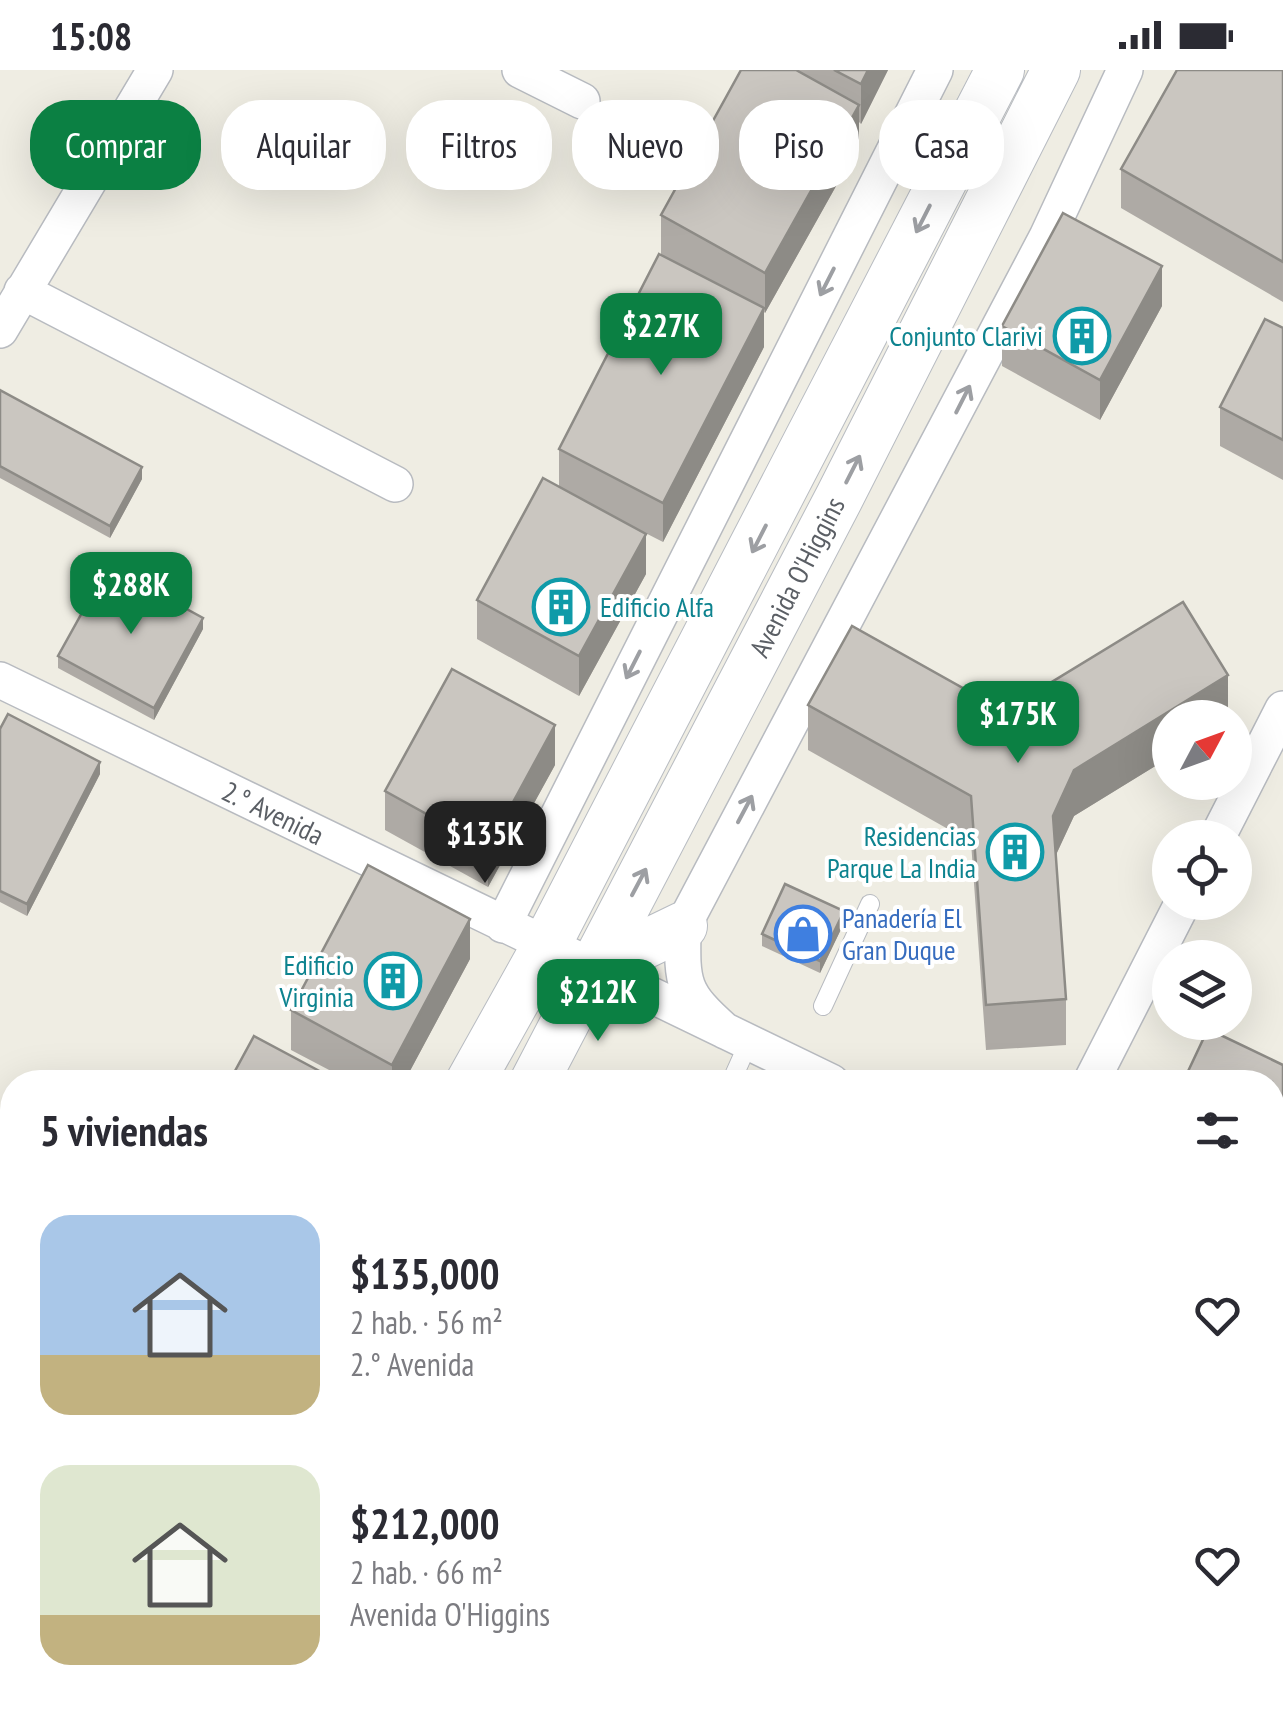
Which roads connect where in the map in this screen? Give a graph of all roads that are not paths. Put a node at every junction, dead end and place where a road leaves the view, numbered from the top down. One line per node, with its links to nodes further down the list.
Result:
1 (156, 70): 8 (street)
2 (520, 70): 7 (street)
3 (935, 70): 14 (street, one-way to 14)
4 (1000, 70): 19 (main road, Avenida O'Higgins, one-way to 19)
5 (1056, 70): 20 (main road, Avenida O'Higgins, one-way to 5)
6 (1125, 70): 18 (street, one-way to 6)
7 (580, 100)
8 (22, 291): 9 (street); 10 (street)
9 (0, 330)
10 (395, 484)
11 (0, 680): 17 (street, 2.° Avenida)
12 (1283, 709): 13 (street)
13 (1226, 820)
14 (526, 874): 17 (street); 19 (street)
15 (870, 904): 21 (lane)
16 (1175, 920): 27 (street)
17 (503, 925): 19 (street, 2.° Avenida)
18 (683, 926): 20 (main road); 22 (street)
19 (546, 946): 20 (street, 2.° Avenida); 23 (main road, Avenida O'Higgins)
20 (594, 969): 22 (street, 2.° Avenida); 24 (main road, Avenida O'Higgins)
21 (823, 1006)
22 (737, 1038): 25 (lane); 26 (street, 2.° Avenida)
23 (477, 1070)
24 (540, 1070)
25 (733, 1070)
26 (805, 1070)
27 (1097, 1070)

